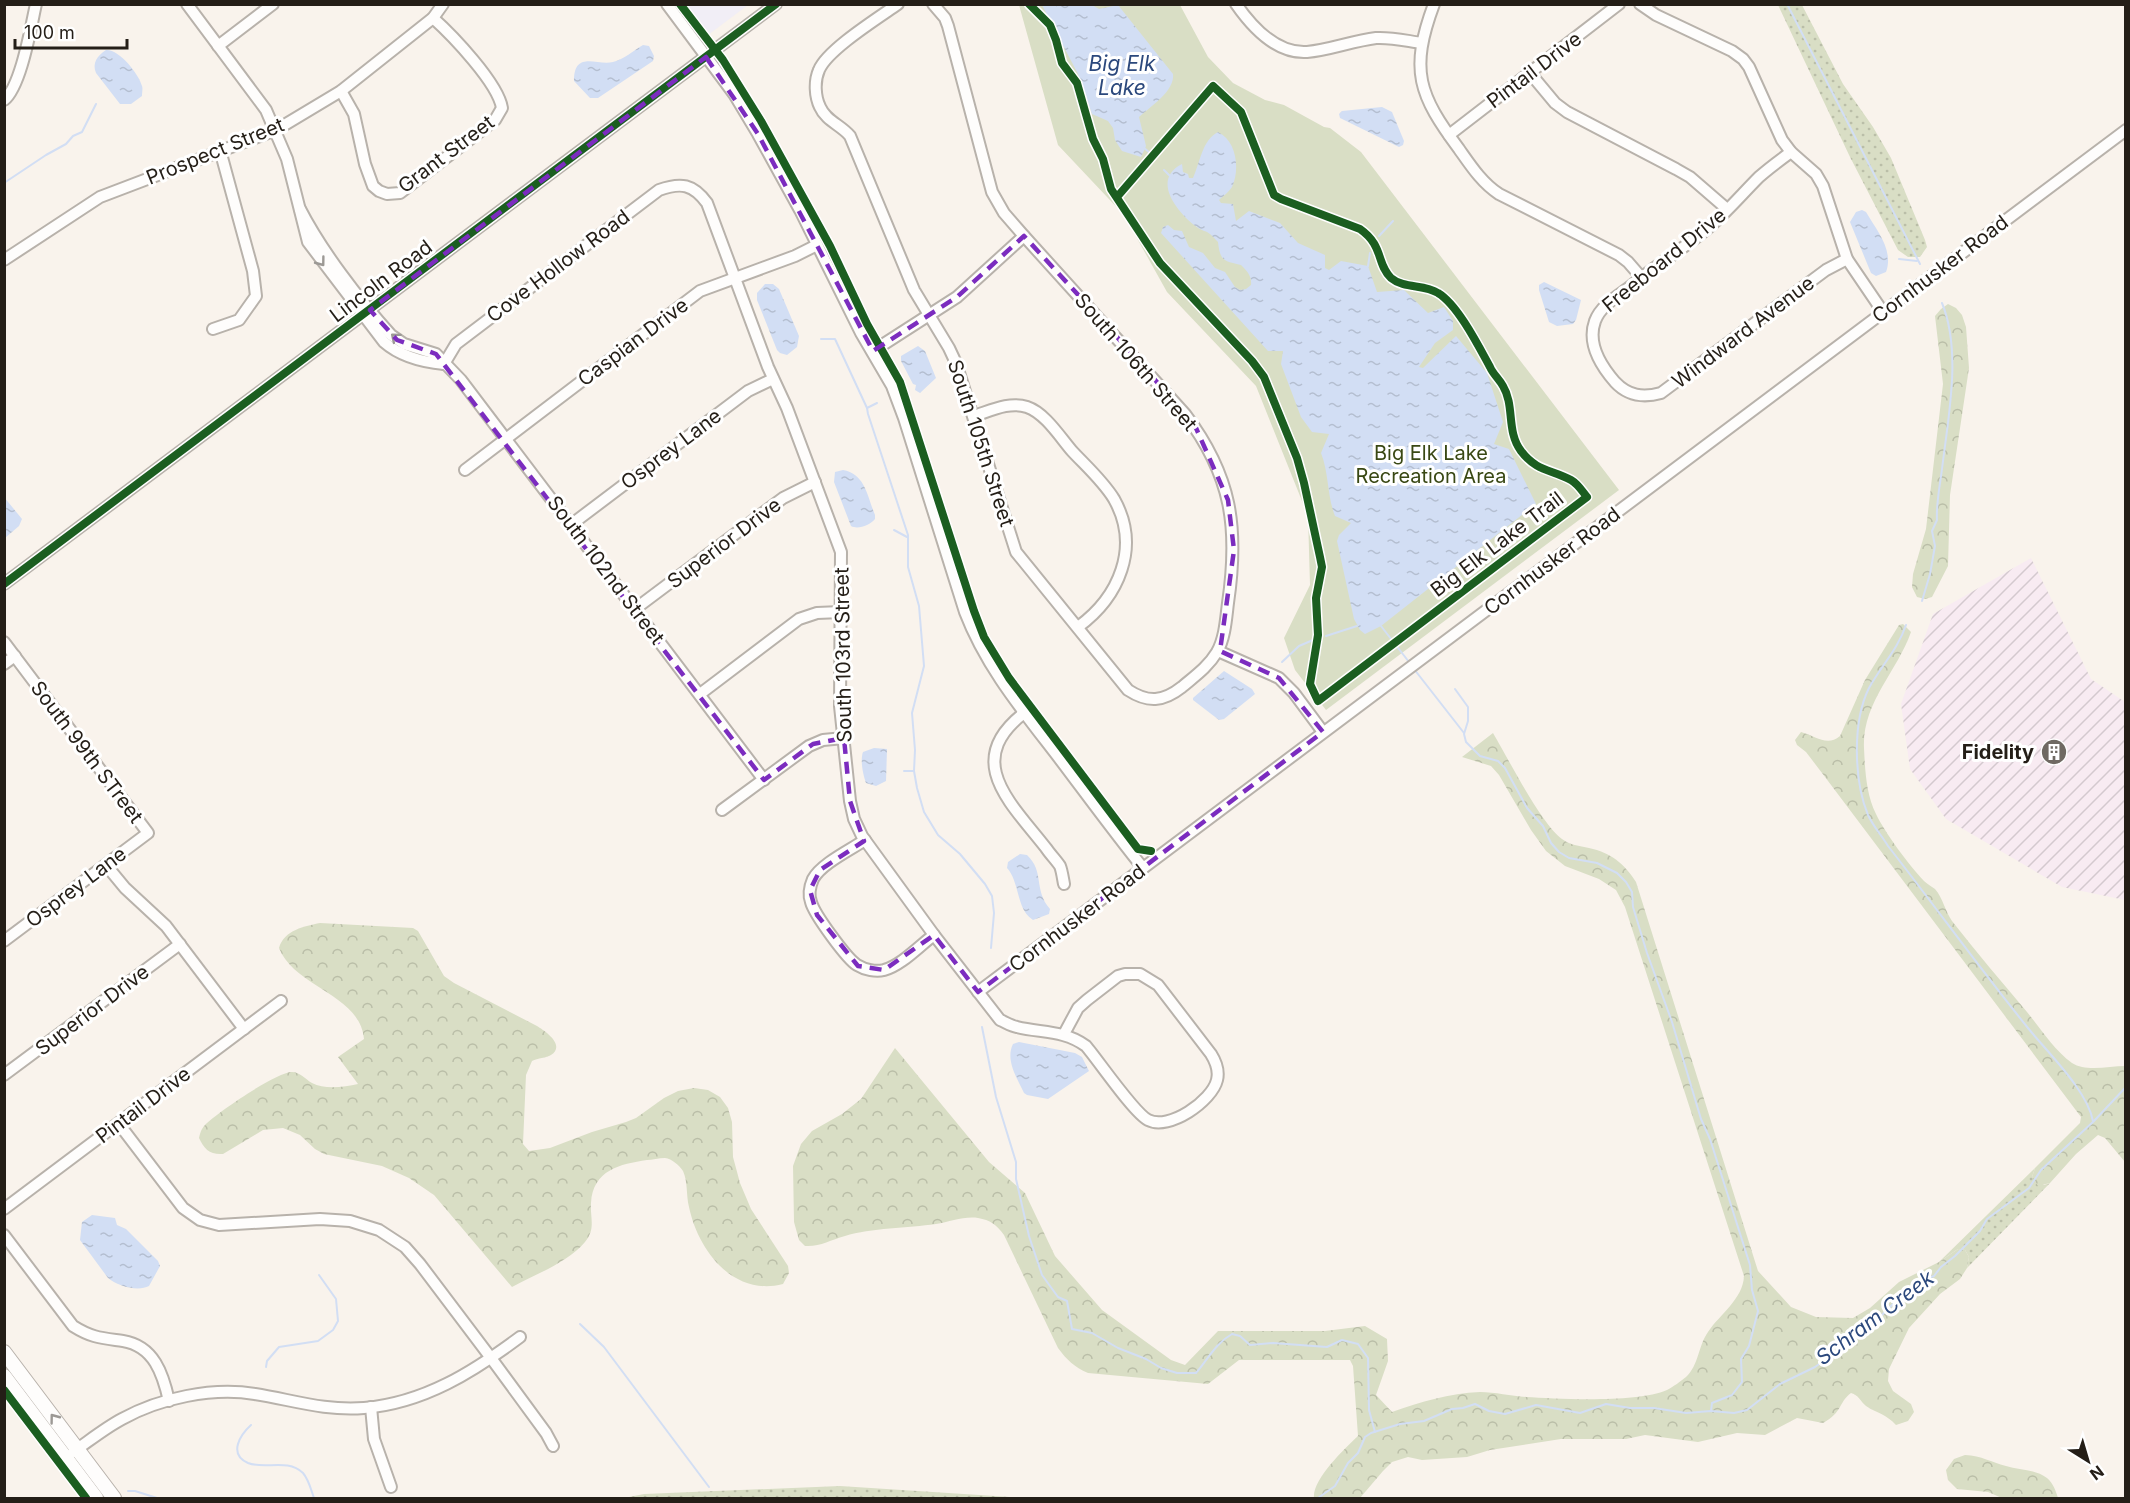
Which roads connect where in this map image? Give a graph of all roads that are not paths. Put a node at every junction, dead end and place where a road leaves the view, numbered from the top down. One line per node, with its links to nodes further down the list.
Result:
1 (36, 4): 19 (street)
2 (187, 4): 15 (street)
3 (273, 4): 15 (street)
4 (443, 4): 13 (street, Prospect Street)
5 (667, 4): 16 (street)
6 (776, 4): 16 (street, Lincoln Road)
7 (898, 4): 35 (street, South 105th Street)
8 (933, 4): 27 (street, South 106th Street)
9 (1236, 4): 14 (street)
10 (1434, 4): 14 (street)
11 (1619, 4): 17 (street, Pintail Drive)
12 (1640, 4): 24 (street)
13 (433, 18): 18 (street, Prospect Street); 18 (street, Grant Street)
14 (1422, 43): 22 (street)
15 (218, 46): 20 (street)
16 (706, 57): 28 (street); 34 (street, Lincoln Road)
17 (1530, 73): 22 (street, Pintail Drive); 26 (street)
18 (341, 91): 20 (street, Prospect Street)
19 (4, 100)
20 (276, 130): 23 (street, Prospect Street); 34 (street)
21 (2126, 130): 33 (street, Cornhusker Road)
22 (1449, 135): 32 (street)
23 (220, 150): 30 (street, Prospect Street); 37 (street)
24 (1791, 152): 26 (street, Freeboard Drive); 29 (street)
25 (684, 185): 31 (street, South 103rd Street); 39 (street, Cove Hollow Road)
26 (1727, 209): 32 (street, Freeboard Drive)
27 (1024, 236): 35 (street); 51 (street, South 106th Street)
28 (817, 245): 31 (street, Caspian Drive); 38 (street)
29 (1847, 259): 33 (street); 36 (street, Windward Avenue)
30 (4, 260)
31 (735, 278): 40 (street, South 103rd Street); 42 (street, Caspian Drive)
32 (1641, 278): 36 (street, Freeboard Drive)
33 (1883, 312): 56 (street, Cornhusker Road)
34 (366, 313): 39 (street); 46 (street, Lincoln Road)
35 (930, 315): 38 (street); 41 (street, South 105th Street)
36 (1594, 323)
37 (213, 329)
38 (873, 351): 55 (street)
39 (444, 364): 42 (street, South 102nd Street)
40 (773, 379): 44 (street, South 103rd Street); 45 (street, Osprey Lane)
41 (974, 416): 49 (street, South 105th Street); 49 (street)
42 (507, 438): 43 (street, Caspian Drive); 45 (street, South 102nd Street)
43 (465, 470)
44 (815, 482): 47 (street, Superior Drive); 48 (street, South 103rd Street)
45 (572, 524): 47 (street, South 102nd Street)
46 (4, 584)
47 (635, 609): 54 (street, South 102nd Street)
48 (841, 612): 54 (street); 57 (street, South 103rd Street)
49 (1078, 627): 51 (street, South 105th Street)
50 (4, 642): 52 (street, South 99th STreet)
51 (1218, 651): 56 (street)
52 (15, 656): 53 (street); 60 (street, South 99th STreet)
53 (4, 664)
54 (700, 694): 58 (street, South 102nd Street)
55 (1024, 713): 63 (street); 64 (street)
56 (1323, 732): 63 (street, Cornhusker Road)
57 (844, 738): 58 (street); 61 (street, South 103rd Street)
58 (764, 780): 59 (street)
59 (722, 810)
60 (148, 833): 62 (street, Osprey Lane)
61 (865, 840): 65 (street, South 103rd Street); 65 (street)
62 (106, 865): 66 (street, Osprey Lane); 67 (street)
63 (1143, 868): 68 (street, Cornhusker Road)
64 (1064, 884)
65 (934, 935): 68 (street, South 103rd Street)
66 (4, 941)
67 (180, 945): 70 (street); 72 (street, Superior Drive)
68 (978, 993): 71 (street, South 103rd Street)
69 (281, 1001): 70 (street, Pintail Drive)
70 (244, 1029): 73 (street, Pintail Drive)
71 (1064, 1034): 71 (street, South 103rd Street)
72 (4, 1075)
73 (119, 1124): 74 (street, Pintail Drive); 78 (street)
74 (4, 1209)
75 (4, 1235): 80 (street)
76 (520, 1337): 78 (street)
77 (4, 1352): 83 (main road, one-way to 77)
78 (491, 1358): 81 (street); 82 (street)
79 (4, 1376): 83 (main road)
80 (170, 1401): 81 (street); 83 (street)
81 (371, 1407): 84 (street)
82 (553, 1446)
83 (71, 1453): 85 (main road); 86 (main road)
84 (391, 1487)
85 (96, 1498)
86 (114, 1498)

